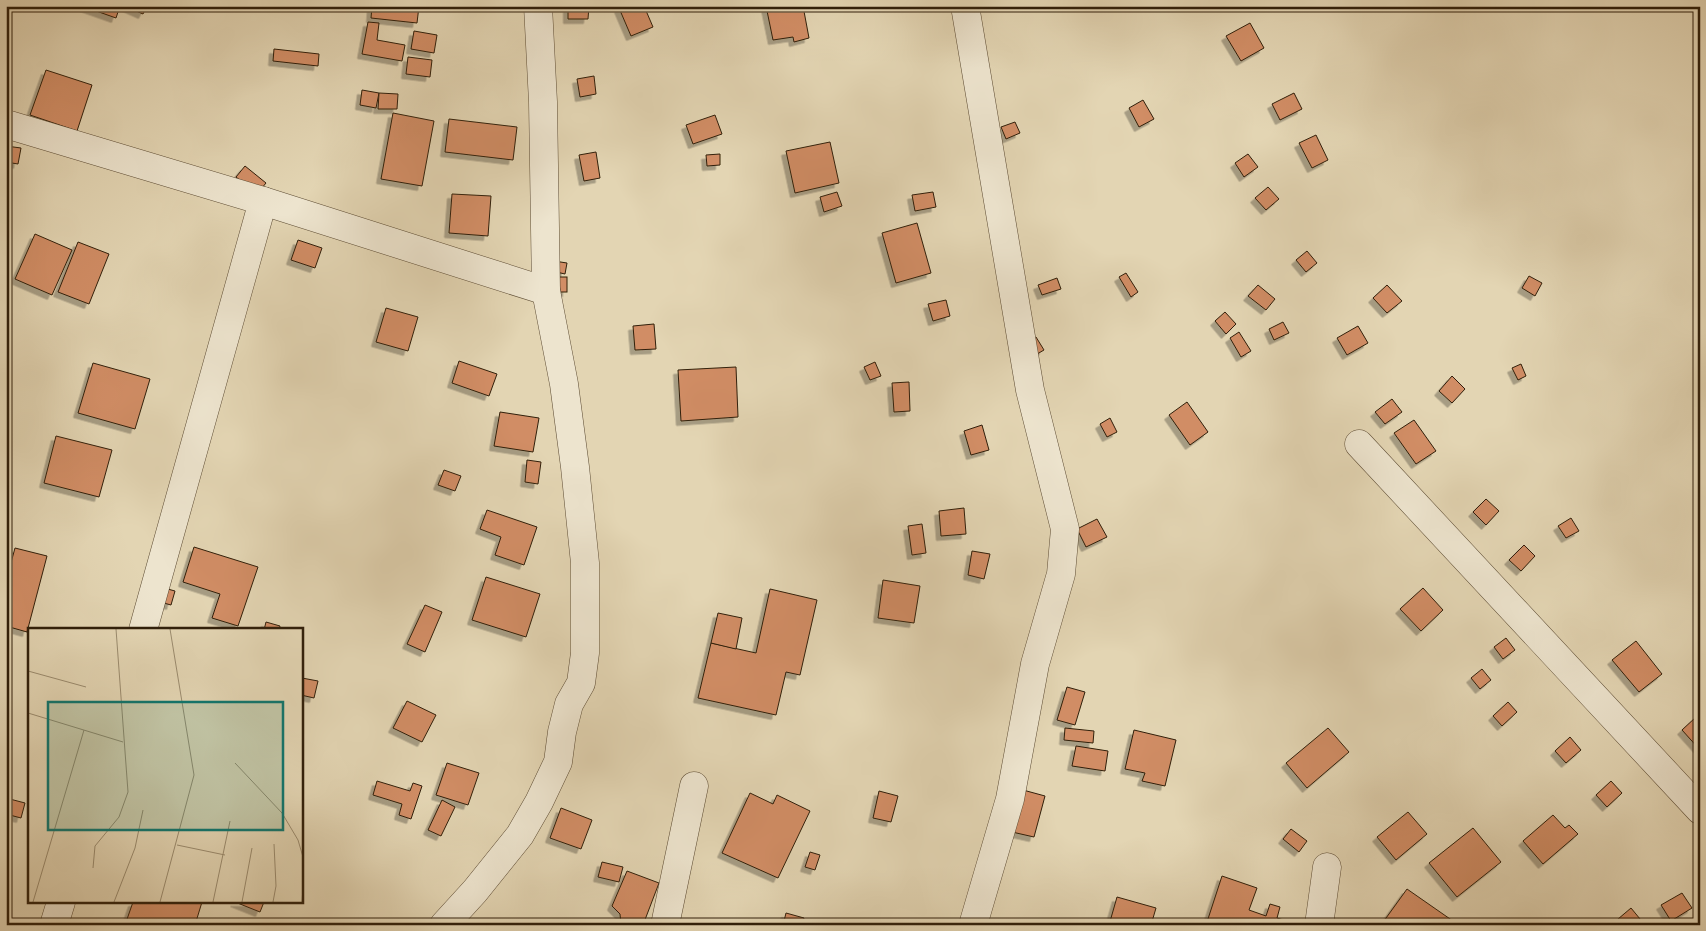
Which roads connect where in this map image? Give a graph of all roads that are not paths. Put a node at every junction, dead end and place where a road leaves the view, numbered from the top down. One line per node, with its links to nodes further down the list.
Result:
1 (538, 6): 5 (street)
2 (964, 6): 15 (street)
3 (6, 124): 4 (street)
4 (264, 201): 5 (street); 7 (street)
5 (546, 291): 13 (street)
6 (1358, 444): 9 (street)
7 (144, 628)
8 (694, 786): 14 (street)
9 (1700, 810)
10 (1327, 867): 16 (street)
11 (59, 904): 12 (street)
12 (54, 925)
13 (444, 925)
14 (665, 925)
15 (973, 925)
16 (1319, 925)

